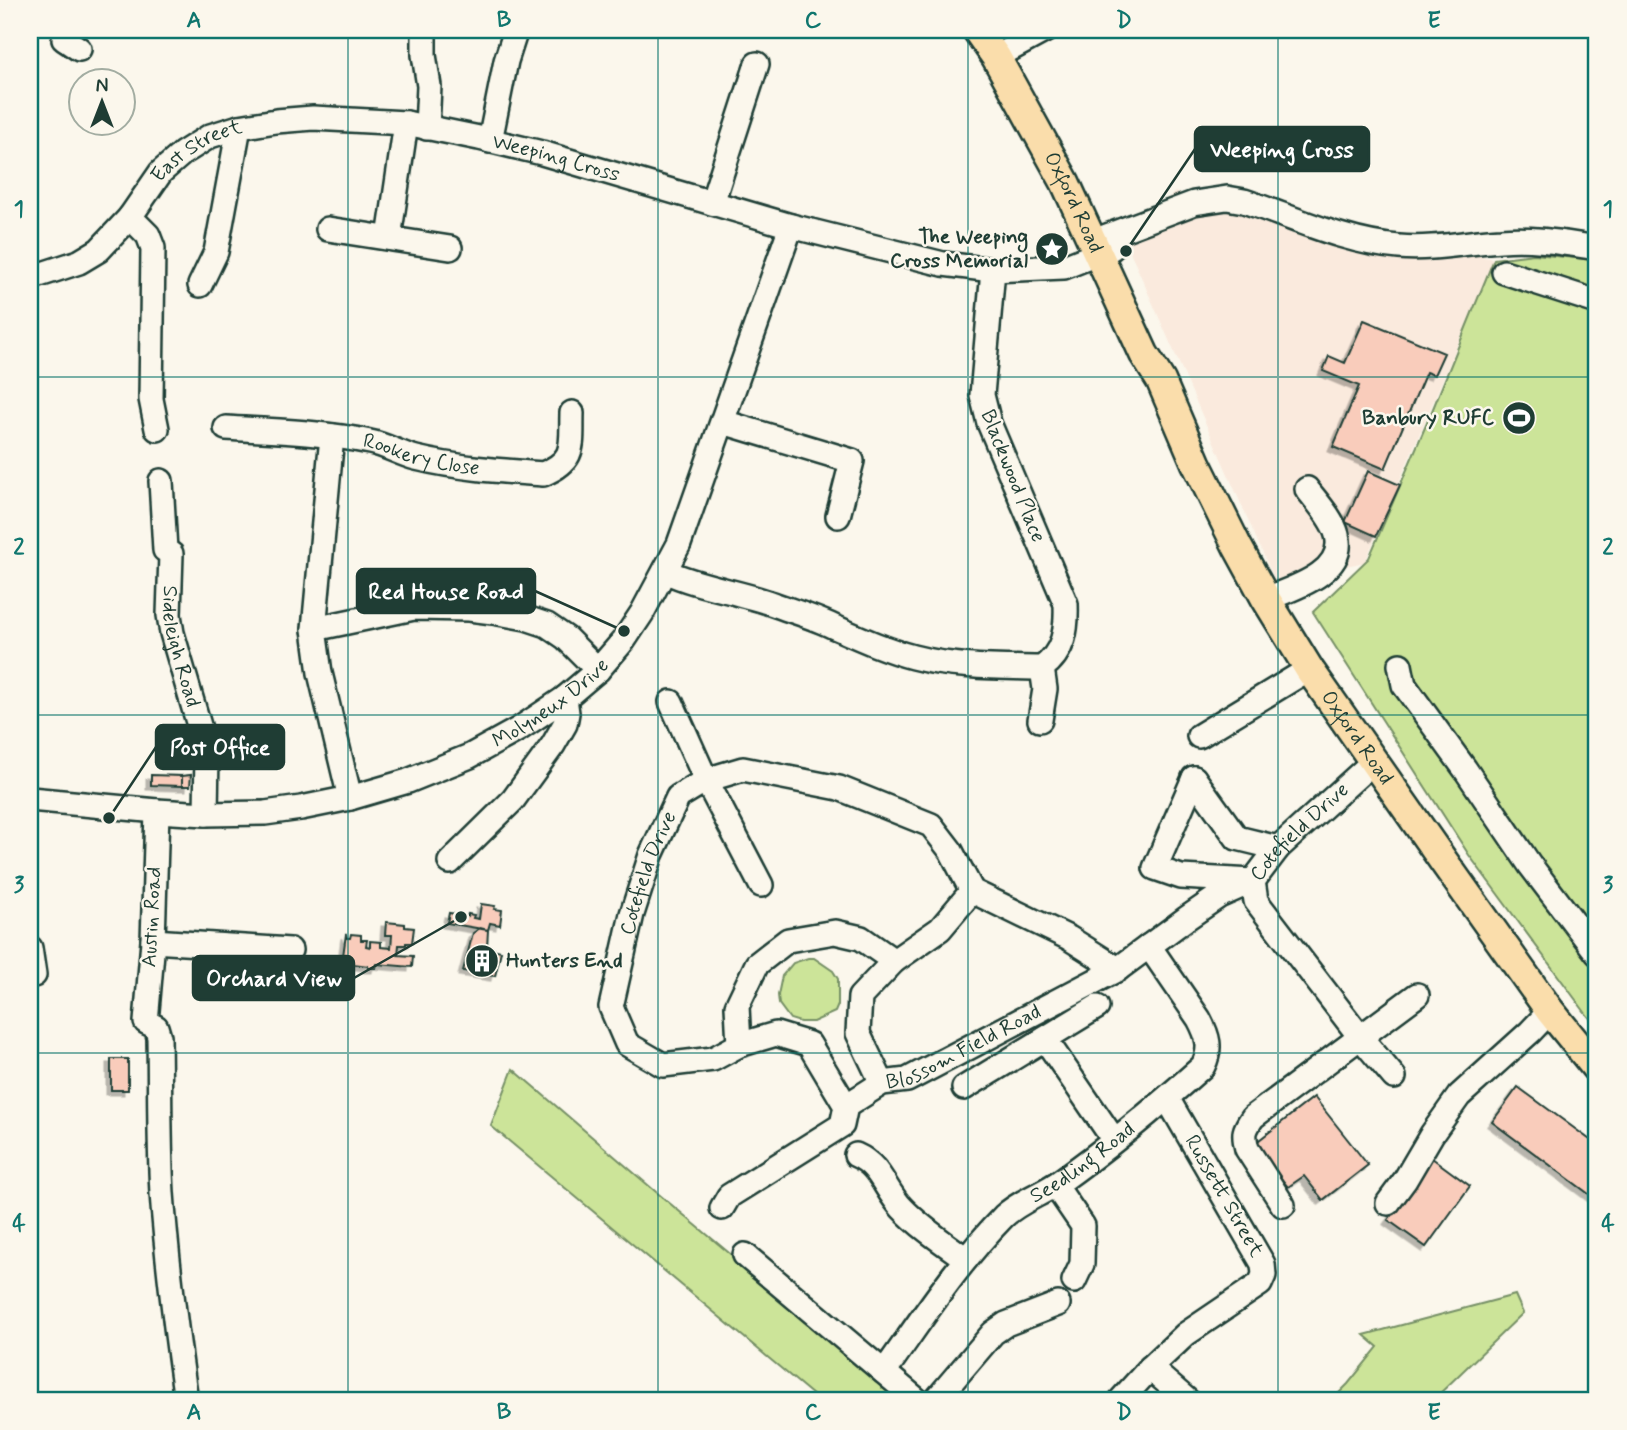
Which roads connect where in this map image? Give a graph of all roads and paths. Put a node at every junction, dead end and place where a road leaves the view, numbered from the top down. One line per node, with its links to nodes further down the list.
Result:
1 (424, 30): 7 (street)
2 (516, 30): 9 (street)
3 (977, 30): 5 (main road, Oxford Road)
4 (1046, 30): 5 (street)
5 (1002, 45): 15 (main road, Oxford Road)
6 (757, 64): 10 (street)
7 (416, 125): 8 (street, East Street); 9 (street, Weeping Cross); 14 (street)
8 (239, 127): 11 (street, East Street); 21 (street)
9 (491, 141): 10 (street, Weeping Cross)
10 (712, 203): 12 (street, Weeping Cross)
11 (130, 217): 20 (street, East Street); 26 (street)
12 (792, 226): 18 (street, Weeping Cross); 24 (street, Molyneux Drive)
13 (328, 229): 14 (street)
14 (389, 238): 17 (street)
15 (1102, 245): 16 (street, Weeping Cross); 18 (street, Weeping Cross); 32 (main road, Oxford Road)
16 (1597, 247)
17 (450, 248)
18 (993, 270): 35 (street, Blackwood Place)
19 (1504, 272): 22 (street)
20 (30, 278)
21 (200, 285)
22 (1597, 302)
23 (572, 413): 27 (street, Rookery Close)
24 (723, 422): 30 (street); 31 (street, Molyneux Drive)
25 (226, 428): 27 (street, Rookery Close)
26 (157, 429)
27 (332, 436): 33 (street)
28 (161, 481): 47 (street, Sideleigh Road)
29 (1307, 489): 32 (street)
30 (838, 516)
31 (665, 571): 35 (street); 37 (street, Molyneux Drive)
32 (1266, 599): 36 (main road, Oxford Road)
33 (314, 629): 37 (street); 44 (street)
34 (1400, 665): 57 (street)
35 (1042, 668): 40 (street)
36 (1309, 669): 41 (street); 42 (main road, Oxford Road)
37 (598, 670): 38 (street, Molyneux Drive)
38 (565, 698): 44 (street, Molyneux Drive); 49 (street)
39 (671, 702): 43 (street)
40 (1040, 720)
41 (1199, 736)
42 (1374, 761): 48 (street, Cotefield Drive); 63 (main road, Oxford Road)
43 (706, 780): 51 (street); 52 (street, Cotefield Drive); 66 (street, Cotefield Drive)
44 (350, 798): 47 (street, Molyneux Drive)
45 (30, 799): 46 (street, Molyneux Drive)
46 (157, 811): 47 (street, Molyneux Drive); 53 (street, Austin Road)
47 (206, 814)
48 (1278, 848): 50 (street, Cotefield Drive); 50 (street)
49 (450, 862)
50 (1253, 881): 54 (street, Cotefield Drive); 64 (street)
51 (761, 885)
52 (972, 891): 58 (street); 59 (street)
53 (153, 941): 56 (street); 85 (street, Austin Road)
54 (1149, 946): 59 (street, Cotefield Drive); 71 (street, Seedling Road)
55 (30, 948): 60 (street)
56 (290, 950)
57 (1597, 953)
58 (894, 961): 66 (street); 69 (street)
59 (1118, 970): 69 (street, Blossom Field Road)
60 (34, 975)
61 (1417, 995): 64 (street)
62 (1097, 1007): 65 (street)
63 (1550, 1011): 67 (main road, Oxford Road); 76 (street)
64 (1361, 1038): 68 (street); 77 (street)
65 (1045, 1039): 70 (street); 73 (street)
66 (739, 1045): 72 (street, Cotefield Drive)
67 (1597, 1069)
68 (1394, 1077)
69 (882, 1083): 72 (street, Blossom Field Road)
70 (964, 1088)
71 (1167, 1098): 73 (street, Seedling Road); 83 (street, Russett Street)
72 (846, 1106): 78 (street, Blossom Field Road)
73 (1114, 1140): 75 (street, Seedling Road)
74 (856, 1156): 80 (street)
75 (1055, 1185): 80 (street, Seedling Road); 81 (street)
76 (1388, 1203)
77 (1283, 1205)
78 (722, 1208)
79 (745, 1255): 84 (street)
80 (966, 1259): 84 (street, Seedling Road)
81 (1074, 1281)
82 (1058, 1304): 87 (street)
83 (1150, 1368): 88 (street); 89 (street)
84 (884, 1372): 86 (street)
85 (186, 1400)
86 (917, 1400)
87 (936, 1400)
88 (1121, 1400)
89 (1187, 1400)

